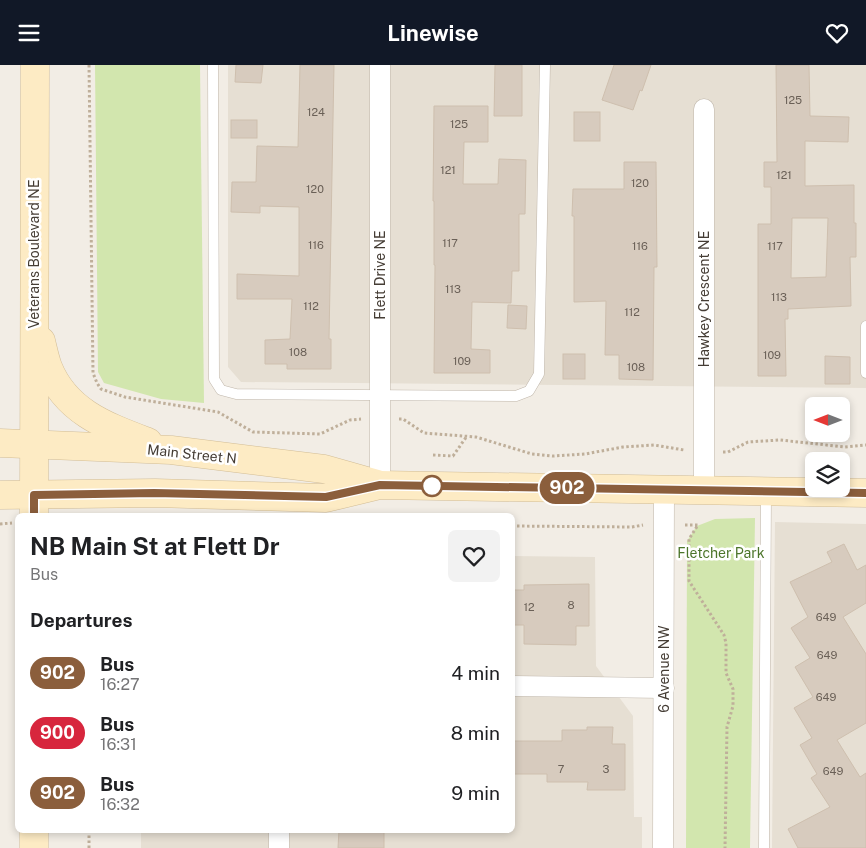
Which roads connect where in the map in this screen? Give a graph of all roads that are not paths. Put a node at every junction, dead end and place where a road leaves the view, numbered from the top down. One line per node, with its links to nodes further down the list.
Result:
1 (35, 65): 6 (main road, Veterans Boulevard NE)
2 (213, 65): 9 (lane)
3 (380, 65): 9 (street, Flett Drive NE)
4 (545, 65): 9 (lane)
5 (704, 109): 15 (street, Hawkey Crescent NE)
6 (34, 320): 11 (main road, Veterans Boulevard NE); 12 (main road)
7 (866, 326): 8 (lane)
8 (866, 373)
9 (380, 394): 13 (street, Flett Drive NE)
10 (0, 443): 11 (main road, Main Street N)
11 (34, 443): 12 (main road, Main Street N); 20 (main road, Veterans Boulevard NE)
12 (170, 450): 13 (main road, Main Street N)
13 (380, 485): 14 (main road, Main Street N); 17 (main road, Main Street N)
14 (664, 490): 15 (main road, Main Street N); 23 (street, 6 Avenue NW)
15 (704, 490): 16 (main road, Main Street N)
16 (766, 492): 18 (main road, Main Street N); 29 (lane)
17 (154, 493): 20 (main road, Main Street N); 21 (main road)
18 (866, 493)
19 (0, 495): 20 (main road, Main Street N)
20 (34, 505)
21 (108, 513)
22 (515, 687): 23 (street)
23 (664, 687): 28 (street, 6 Avenue NW)
24 (34, 833): 26 (main road)
25 (279, 833): 27 (street)
26 (34, 848)
27 (279, 848)
28 (664, 848)
29 (764, 848)

